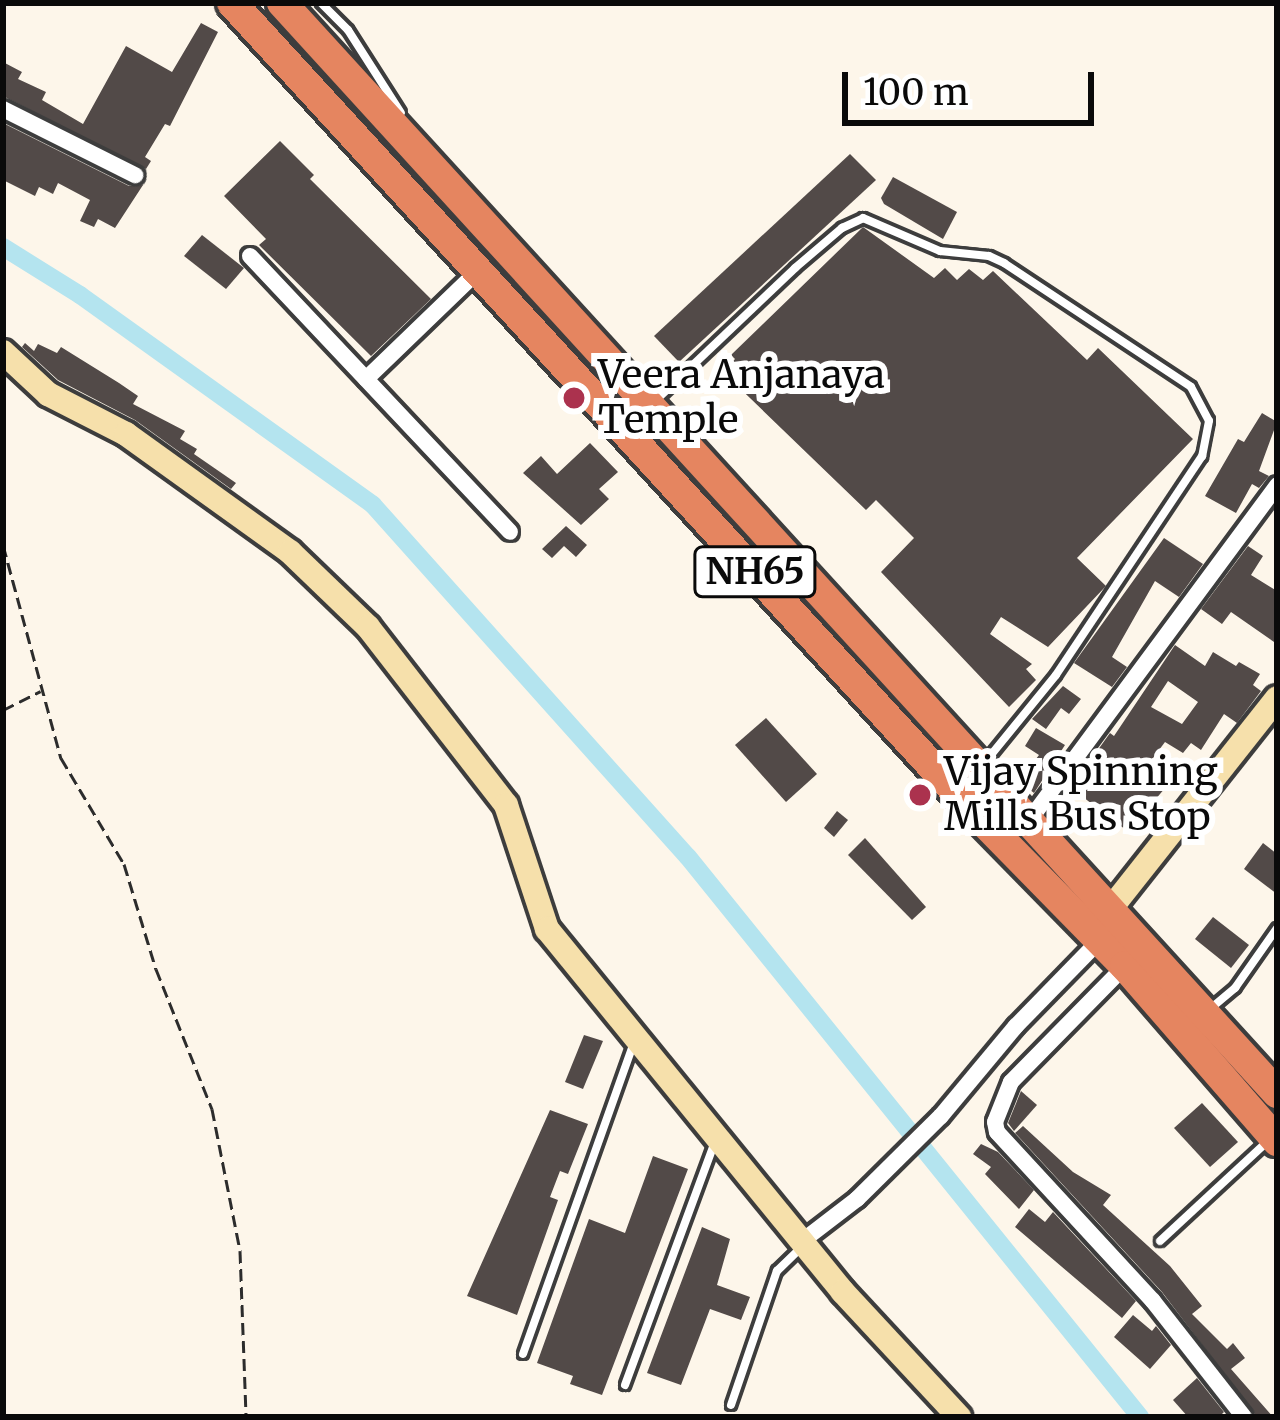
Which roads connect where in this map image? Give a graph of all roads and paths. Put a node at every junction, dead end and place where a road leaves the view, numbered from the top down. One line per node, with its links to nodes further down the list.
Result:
1 (232, 3): 8 (highway, NH65)
2 (282, 3): 5 (highway, NH65)
3 (321, 3): 5 (lane)
4 (3, 109): 6 (street)
5 (428, 165): 11 (highway, NH65)
6 (135, 175)
7 (250, 256): 10 (street)
8 (478, 272): 10 (street); 22 (highway, NH65)
9 (3, 352): 25 (street)
10 (366, 380): 13 (street)
11 (650, 406): 18 (highway, NH65); 18 (lane)
12 (1277, 485): 19 (street)
13 (510, 532)
14 (3, 545): 15 (path)
15 (43, 690): 17 (path); 34 (path)
16 (1277, 698): 20 (street)
17 (3, 710)
18 (982, 766): 19 (highway, NH65)
19 (1031, 818): 20 (highway, NH65)
20 (1112, 907): 24 (highway, NH65)
21 (1277, 928): 24 (lane)
22 (1100, 940): 23 (highway, NH65); 30 (street)
23 (1124, 966): 28 (highway, NH65); 36 (street)
24 (1205, 1011): 26 (highway, NH65)
25 (636, 1038): 27 (street); 31 (lane)
26 (1277, 1093)
27 (716, 1137): 30 (street); 32 (lane)
28 (1275, 1139): 29 (lane)
29 (1160, 1241)
30 (803, 1244): 33 (lane); 35 (street)
31 (523, 1354)
32 (625, 1385)
33 (730, 1406)
34 (245, 1417)
35 (959, 1417)
36 (1244, 1417)

